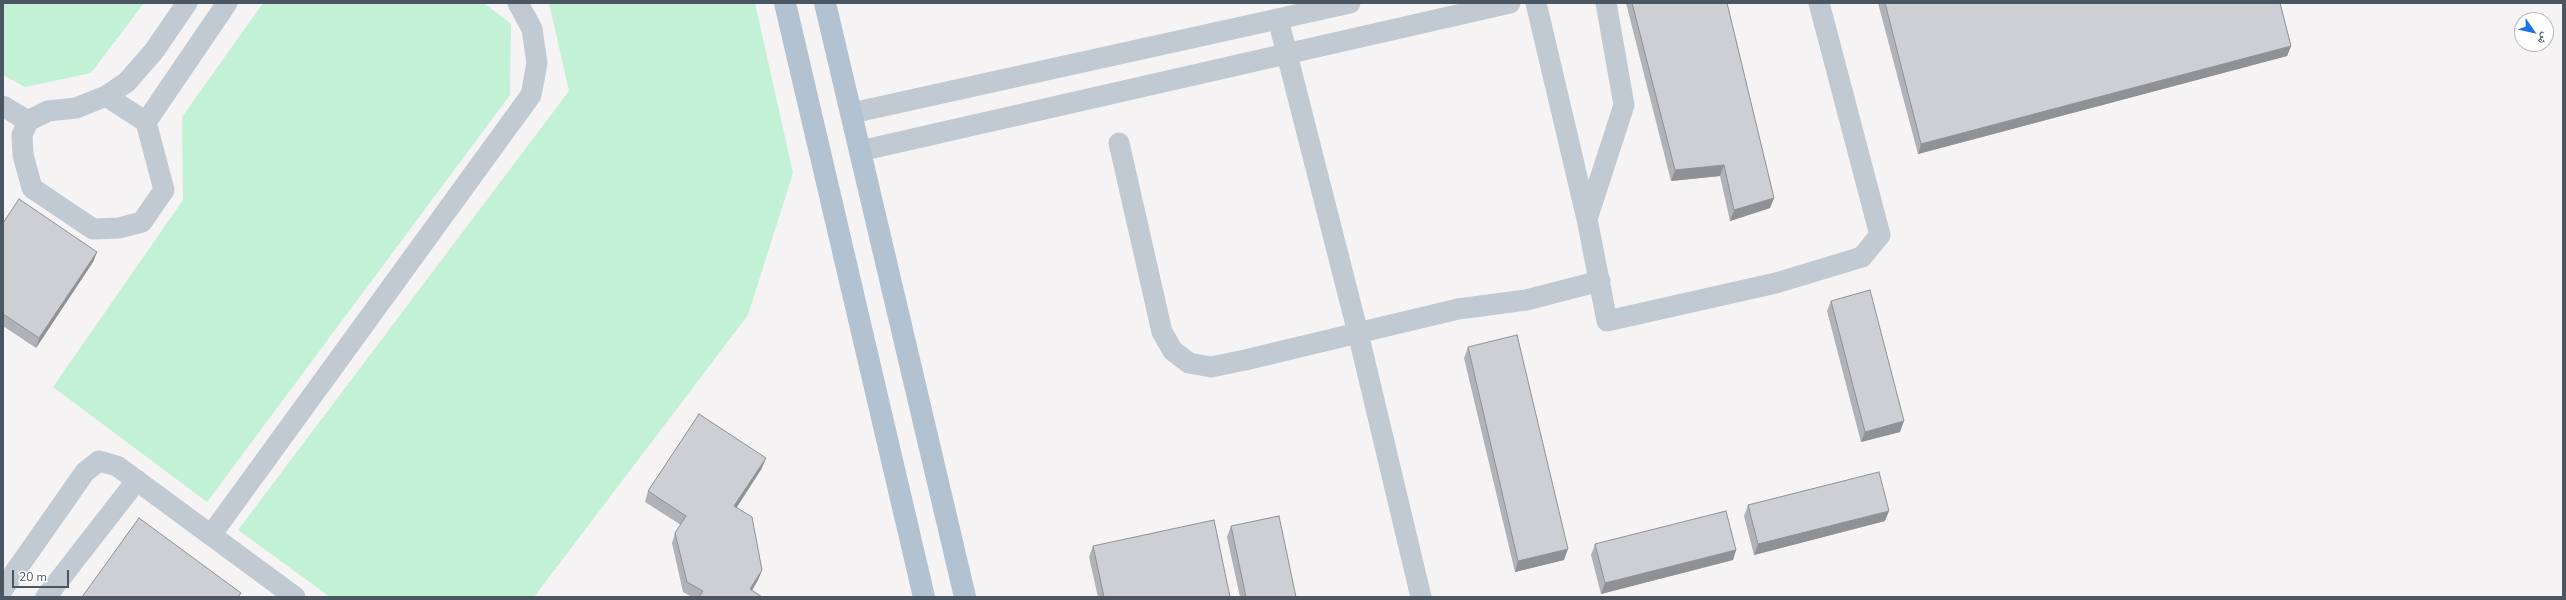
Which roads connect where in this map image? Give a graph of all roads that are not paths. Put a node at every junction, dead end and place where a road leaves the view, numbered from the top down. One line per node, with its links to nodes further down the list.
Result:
1 (187, 3): 13 (street)
2 (227, 3): 17 (street)
3 (518, 3): 24 (street)
4 (785, 3): 28 (main road)
5 (826, 3): 15 (main road)
6 (1350, 3): 11 (street)
7 (1510, 3): 12 (street)
8 (1536, 3): 20 (street)
9 (1606, 3): 20 (street)
10 (1819, 3): 21 (street)
11 (1278, 19): 12 (street); 15 (street)
12 (1287, 54): 19 (street); 22 (street)
13 (106, 96): 16 (street); 17 (street)
14 (3, 106): 16 (street)
15 (852, 113): 19 (main road)
16 (28, 121): 17 (street)
17 (146, 122)
18 (1119, 144): 22 (street)
19 (860, 151): 29 (main road)
20 (1587, 219): 21 (street)
21 (1600, 281): 22 (street)
22 (1358, 333): 30 (street)
23 (137, 480): 24 (street); 25 (street); 26 (street)
24 (211, 535): 27 (street)
25 (3, 589)
26 (46, 597)
27 (296, 597)
28 (924, 597)
29 (965, 597)
30 (1421, 597)

